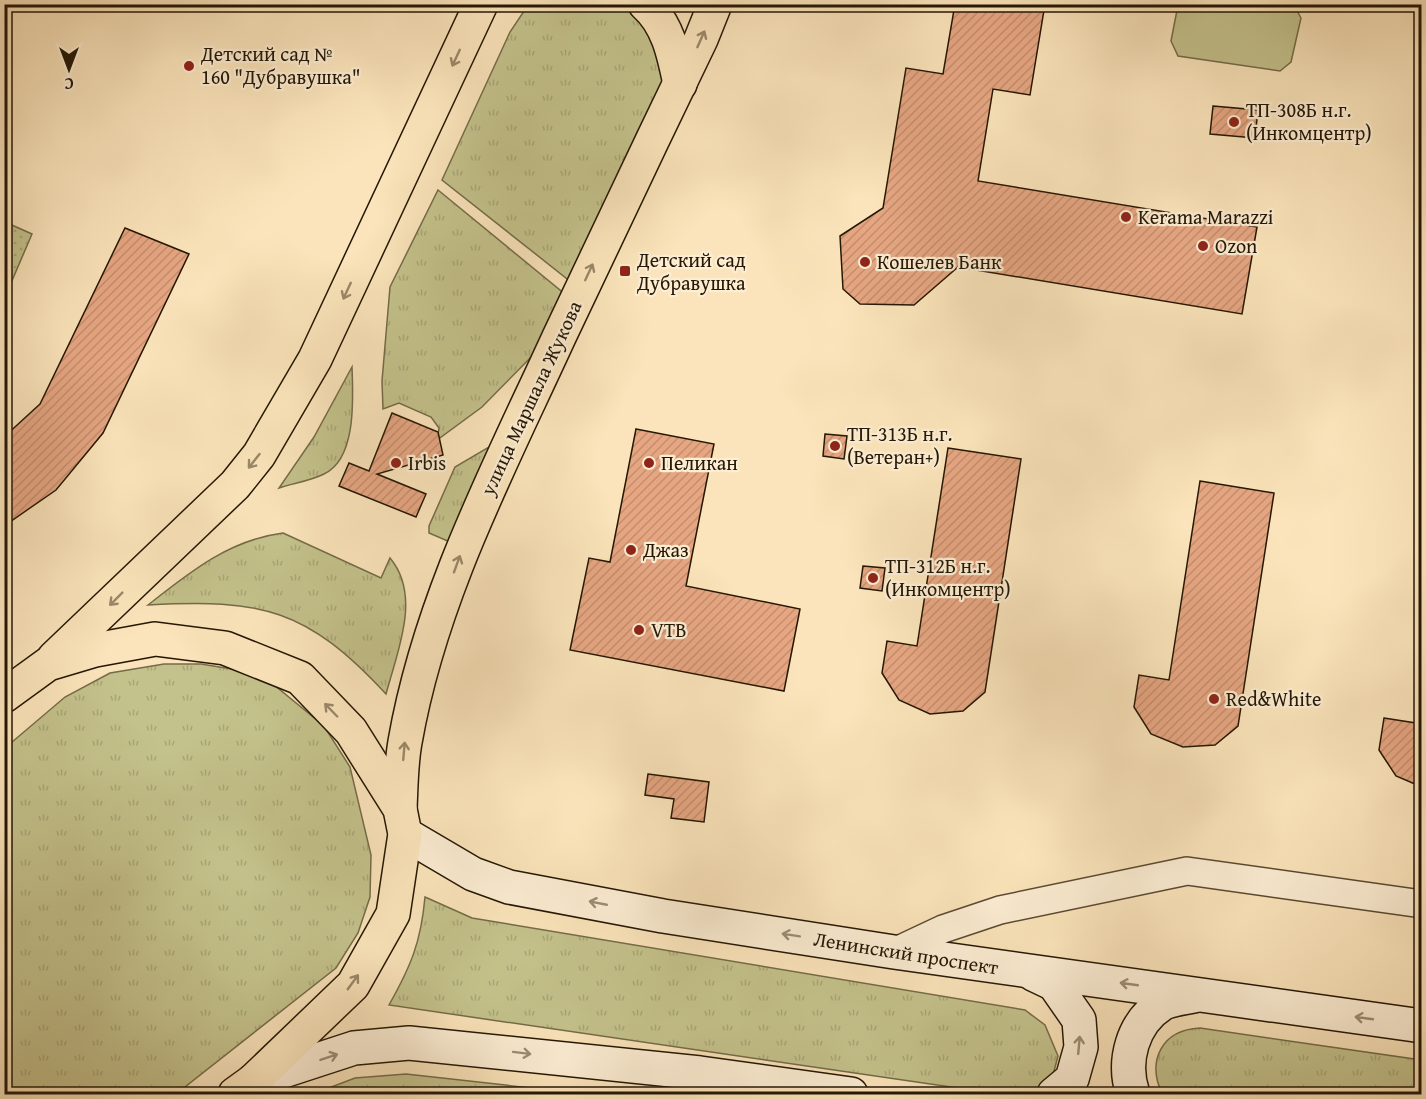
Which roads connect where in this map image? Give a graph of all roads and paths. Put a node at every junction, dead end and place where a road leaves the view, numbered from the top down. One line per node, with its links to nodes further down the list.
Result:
1 (481, 4): 5 (main road, one-way to 5)
2 (645, 4): 4 (main road)
3 (716, 4): 4 (main road, улица Маршала Жукова, one-way to 3)
4 (680, 84): 7 (main road, улица Маршала Жукова, one-way to 4)
5 (48, 664): 6 (main road); 7 (main road, one-way to 5)
6 (4, 696)
7 (402, 822): 9 (main road, Ленинский проспект, one-way to 7); 14 (main road, улица Маршала Жукова, one-way to 7)
8 (1422, 904): 9 (street)
9 (894, 952): 10 (main road, Ленинский проспект)
10 (1023, 970): 11 (main road, Ленинский проспект, one-way to 10); 16 (main road, one-way to 10)
11 (1202, 994): 12 (main road, Ленинский проспект, one-way to 11); 17 (main road)
12 (1422, 1026)
13 (708, 1084): 14 (main road, one-way to 13); 15 (main road)
14 (244, 1088)
15 (851, 1095)
16 (1054, 1095)
17 (1133, 1095)

